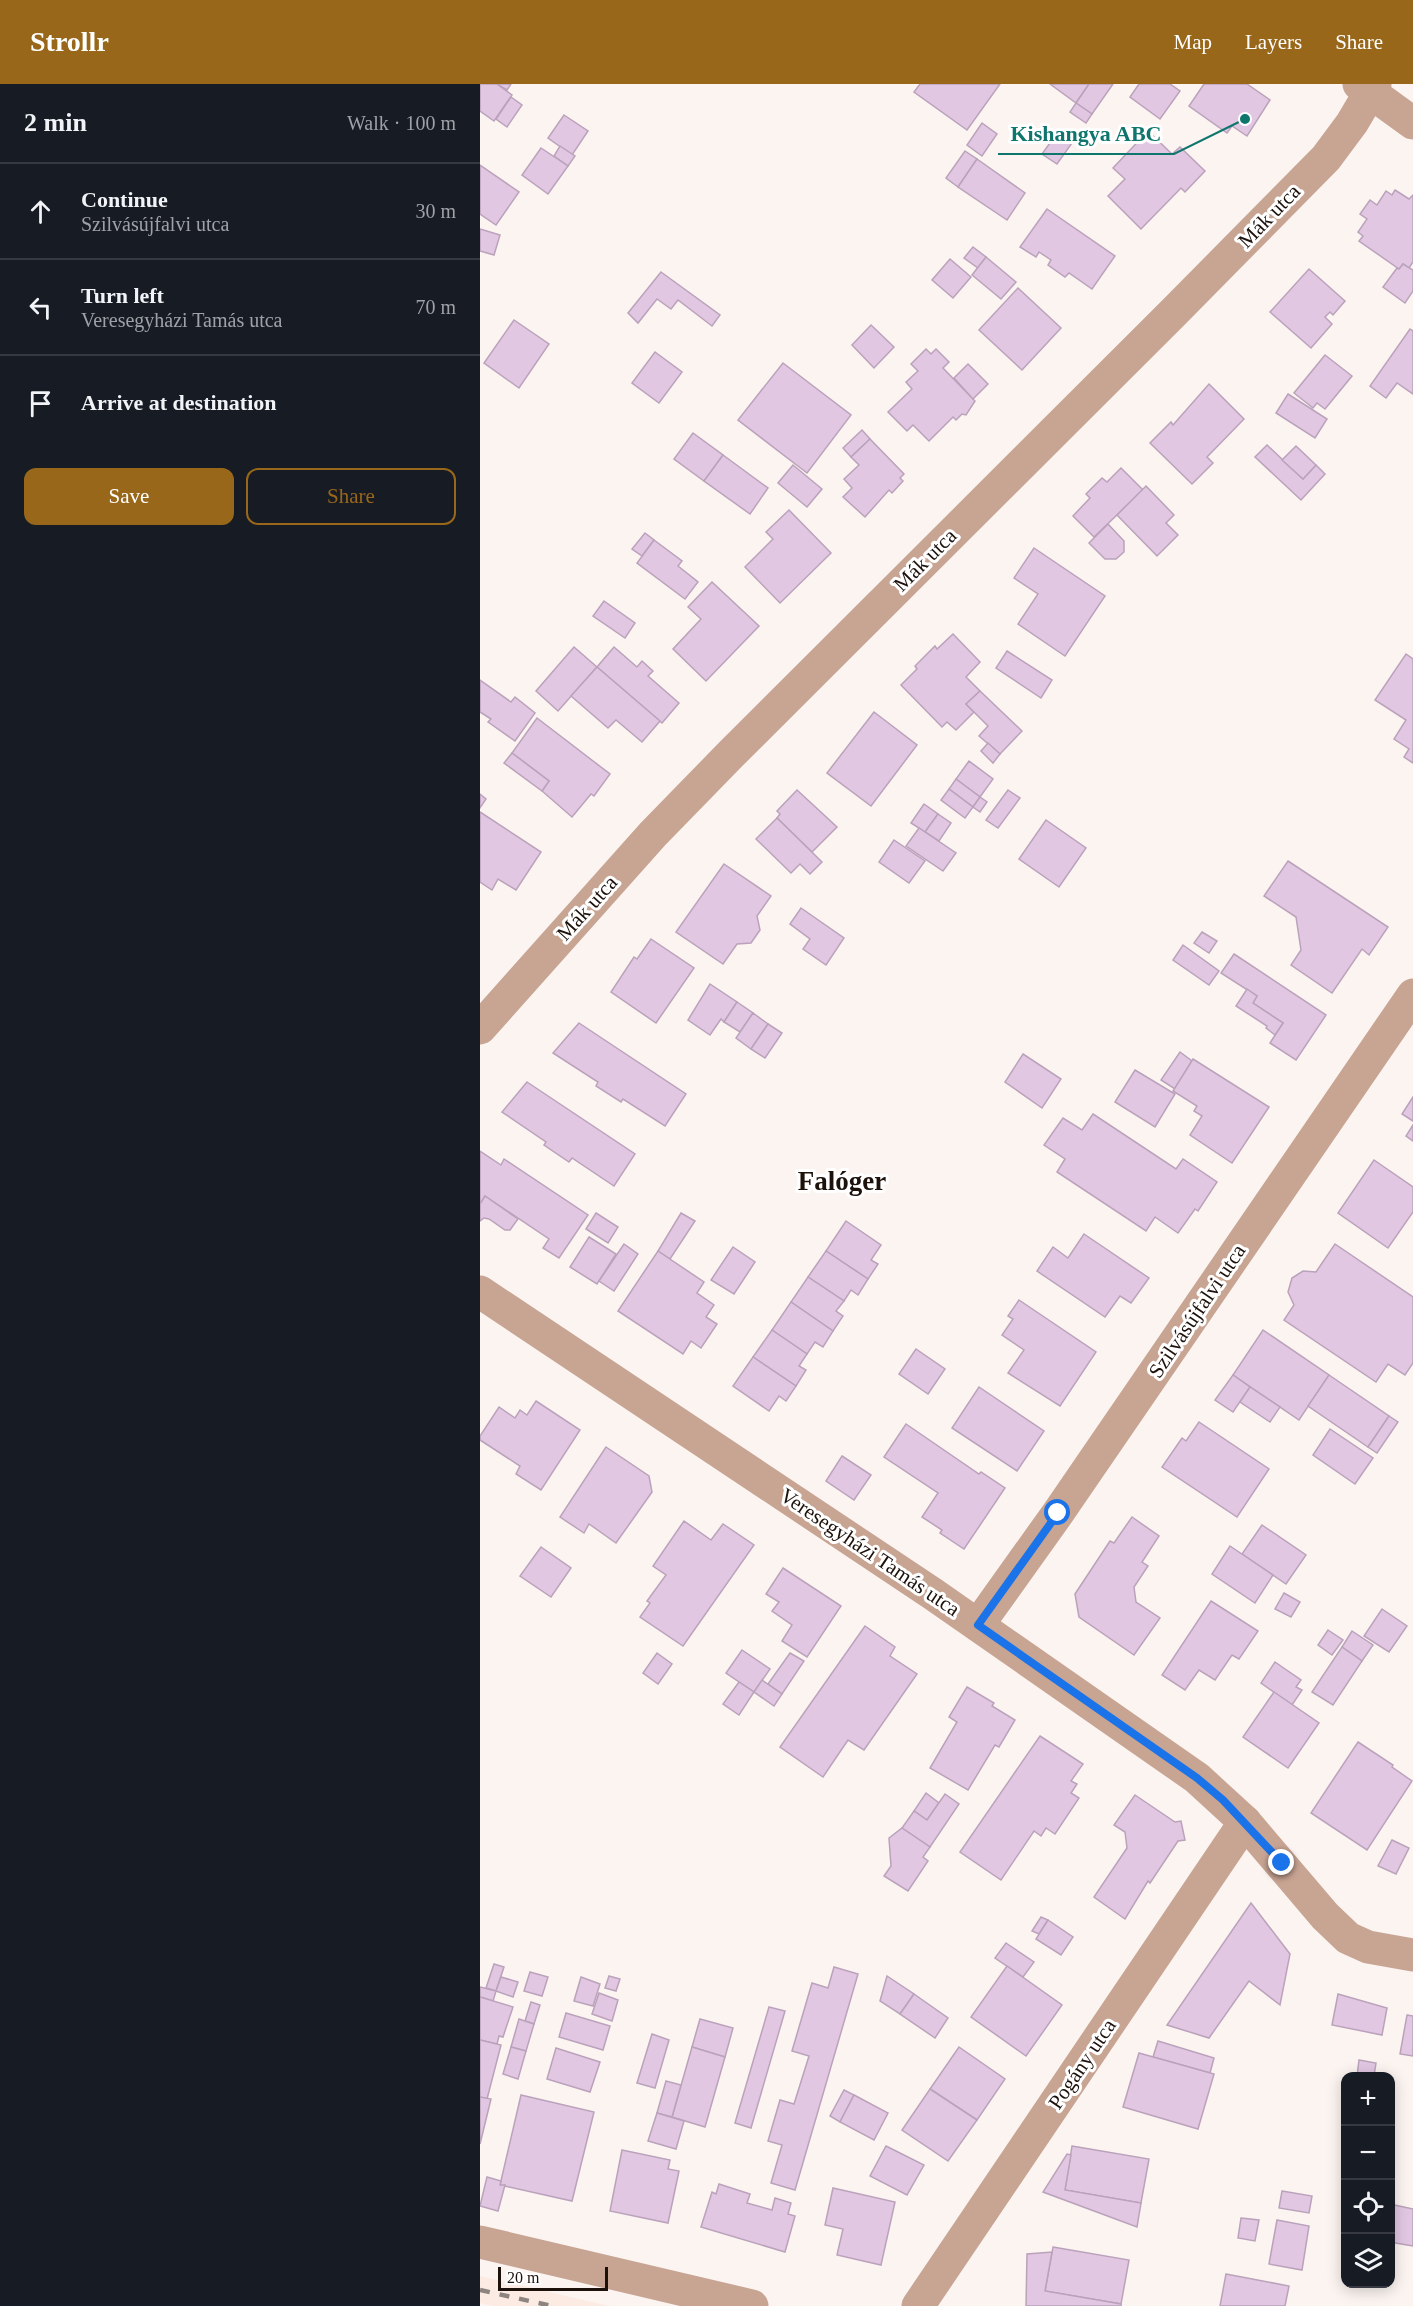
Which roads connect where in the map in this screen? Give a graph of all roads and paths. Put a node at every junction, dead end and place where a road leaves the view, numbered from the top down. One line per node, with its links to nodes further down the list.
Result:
1 (1368, 87): 2 (street); 4 (street, Mák utca)
2 (1413, 123)
3 (1413, 995): 6 (street, Szilvásújfalvi utca)
4 (480, 1028)
5 (480, 1292): 6 (street, Veresegyházi Tamás utca)
6 (978, 1625): 7 (street, Veresegyházi Tamás utca)
7 (1245, 1822): 8 (street, Veresegyházi Tamás utca); 11 (street, Pogány utca)
8 (1413, 1955)
9 (480, 2242): 10 (street)
10 (752, 2306)
11 (918, 2306)

